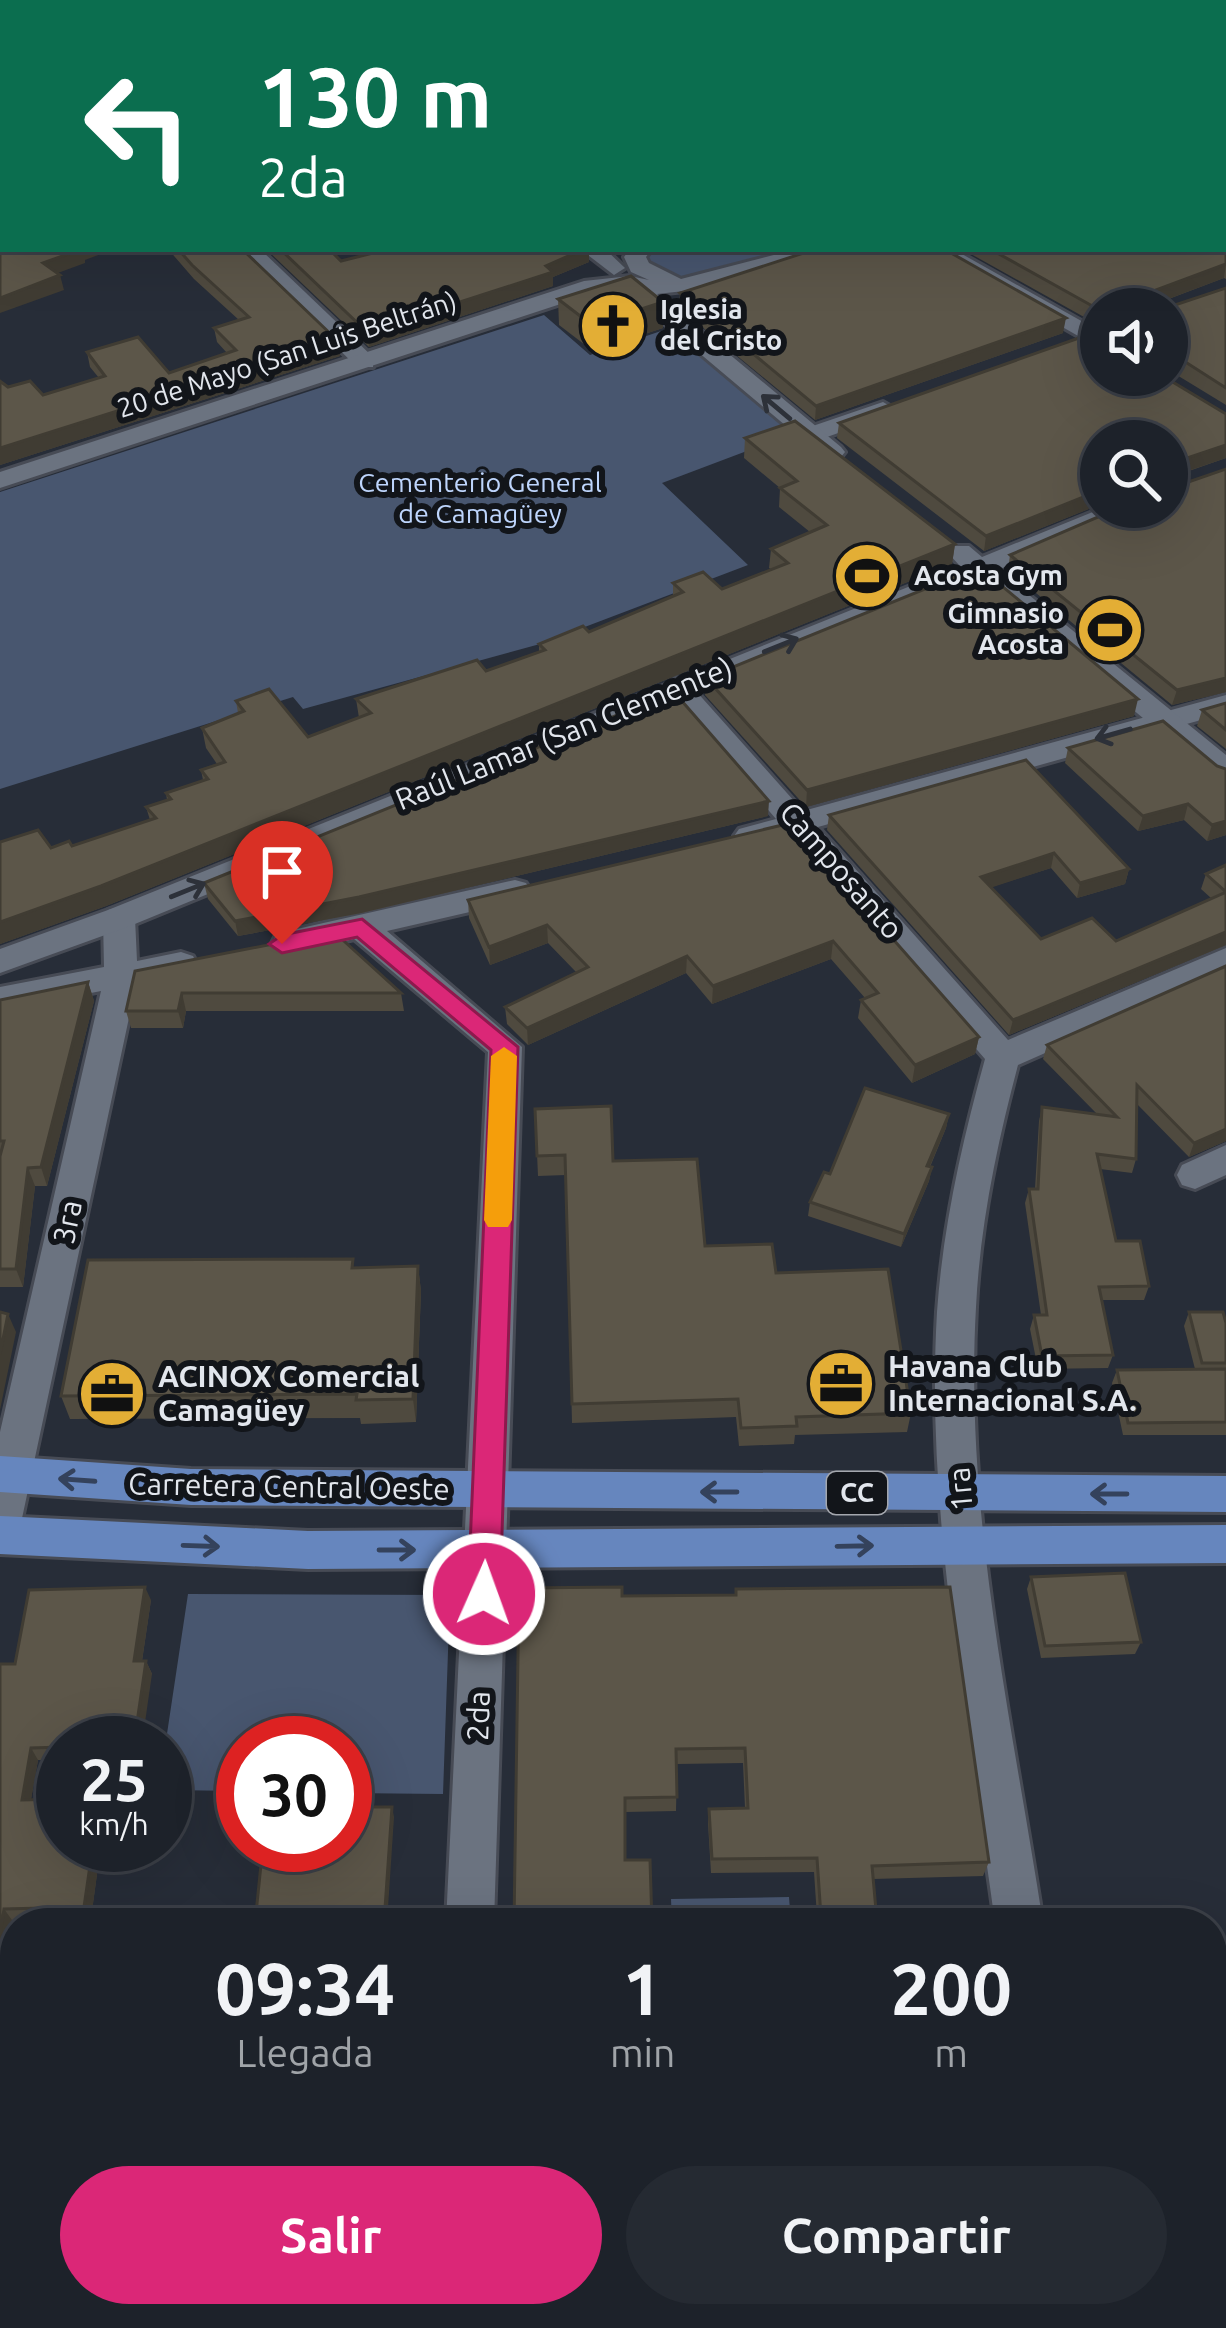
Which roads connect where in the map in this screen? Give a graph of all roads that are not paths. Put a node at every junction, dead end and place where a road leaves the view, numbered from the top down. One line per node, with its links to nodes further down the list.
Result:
1 (250, 252): 12 (street)
2 (595, 252): 7 (street)
3 (639, 252): 8 (street)
4 (640, 252): 7 (street)
5 (810, 252): 8 (street)
6 (943, 252): 9 (street)
7 (633, 282): 8 (street, 20 de Mayo (San Luis Beltrán)); 12 (street, 20 de Mayo (San Luis Beltrán)); 14 (street, one-way to 7)
8 (712, 282)
9 (1080, 327)
10 (1080, 341): 11 (street)
11 (1046, 350)
12 (365, 362): 16 (street, 20 de Mayo (San Luis Beltrán))
13 (917, 396): 14 (street)
14 (810, 435): 15 (street)
15 (847, 464)
16 (0, 480)
17 (1080, 525): 19 (street, Raúl Lamar (San Clemente))
18 (940, 536): 19 (street)
19 (977, 565): 20 (street, Raúl Lamar (San Clemente), one-way to 19); 22 (street)
20 (677, 687): 24 (street, Camposanto); 27 (street, Raúl Lamar (San Clemente), one-way to 20)
21 (1226, 704): 22 (street)
22 (1165, 719): 23 (street); 24 (street, one-way to 24)
23 (1226, 771)
24 (802, 824): 25 (street); 35 (street, Camposanto)
25 (709, 845)
26 (547, 884): 28 (street)
27 (119, 919): 32 (street, Raúl Lamar (San Clemente)); 33 (street, 3ra)
28 (362, 928): 29 (street); 37 (street, 2da)
29 (253, 950)
30 (209, 958): 33 (street)
31 (1226, 959): 35 (street)
32 (0, 962)
33 (121, 976): 34 (street); 36 (street, 3ra)
34 (0, 999)
35 (1003, 1057): 38 (street, 1ra)
36 (7, 1475): 37 (main road, Carretera Central Oeste / CC, one-way to 36); 40 (street, 3ra)
37 (488, 1491): 38 (main road, Carretera Central Oeste / CC, one-way to 37); 44 (street, 2da)
38 (959, 1493): 39 (main road, Carretera Central Oeste / CC, one-way to 38); 43 (street, 1ra)
39 (1226, 1494)
40 (0, 1523)
41 (0, 1535): 44 (main road, Carretera Central Oeste / CC, one-way to 44)
42 (1226, 1544): 43 (main road, Carretera Central Oeste / CC)
43 (968, 1545): 44 (main road, Carretera Central Oeste / CC, one-way to 43); 46 (street, 1ra)
44 (486, 1550): 45 (street, 2da)
45 (471, 1908)
46 (1016, 1908)

